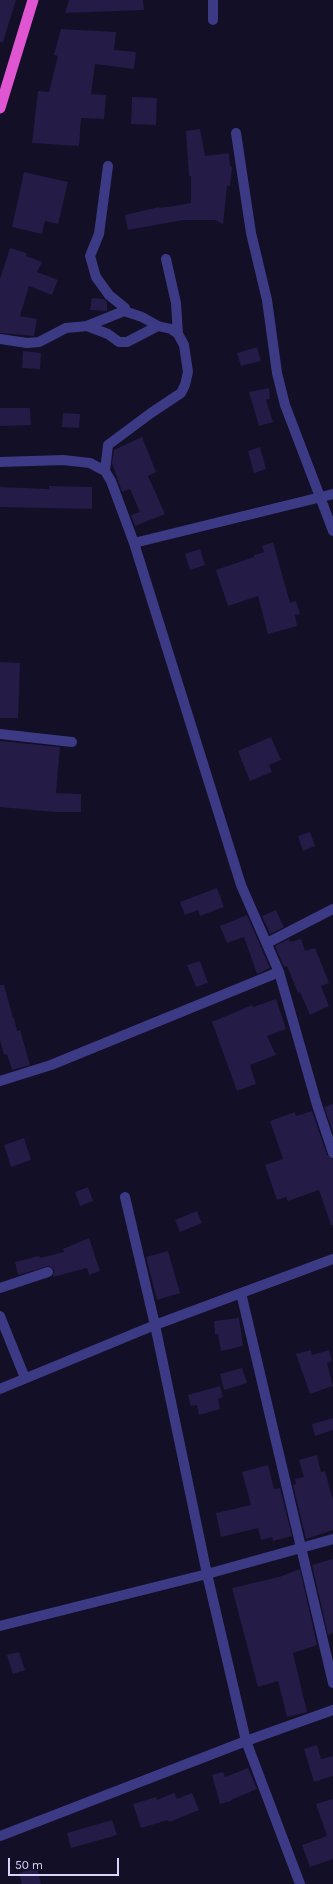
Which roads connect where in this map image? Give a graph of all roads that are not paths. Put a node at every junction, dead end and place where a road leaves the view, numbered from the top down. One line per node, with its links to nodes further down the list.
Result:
1 (33, 0): 4 (highway)
2 (213, 0): 3 (street)
3 (213, 20)
4 (2, 97): 5 (highway)
5 (0, 108)
6 (236, 133): 17 (street)
7 (108, 166): 9 (street)
8 (166, 260): 12 (street)
9 (124, 311): 10 (street); 11 (street)
10 (86, 326): 11 (street); 13 (street)
11 (158, 326): 12 (street)
12 (178, 334): 15 (street)
13 (0, 339)
14 (0, 462): 15 (street)
15 (105, 471): 19 (street)
16 (333, 494): 17 (street)
17 (320, 497): 18 (street); 19 (street)
18 (333, 530)
19 (134, 543): 23 (street)
20 (0, 734): 21 (street)
21 (72, 742)
22 (333, 909): 23 (street)
23 (267, 942): 24 (street)
24 (279, 972): 25 (street); 26 (street)
25 (0, 1081)
26 (333, 1153)
27 (125, 1197): 33 (street)
28 (333, 1259): 31 (street)
29 (48, 1272): 30 (street)
30 (0, 1288)
31 (241, 1293): 33 (street); 37 (street)
32 (0, 1316): 34 (street)
33 (156, 1325): 34 (street); 38 (street)
34 (25, 1378): 35 (street)
35 (0, 1389)
36 (333, 1539): 37 (street)
37 (301, 1547): 38 (street); 40 (street)
38 (207, 1574): 39 (street); 42 (street)
39 (0, 1626)
40 (333, 1684)
41 (333, 1710): 42 (street)
42 (246, 1741): 43 (street); 44 (street)
43 (0, 1836)
44 (300, 1884)

